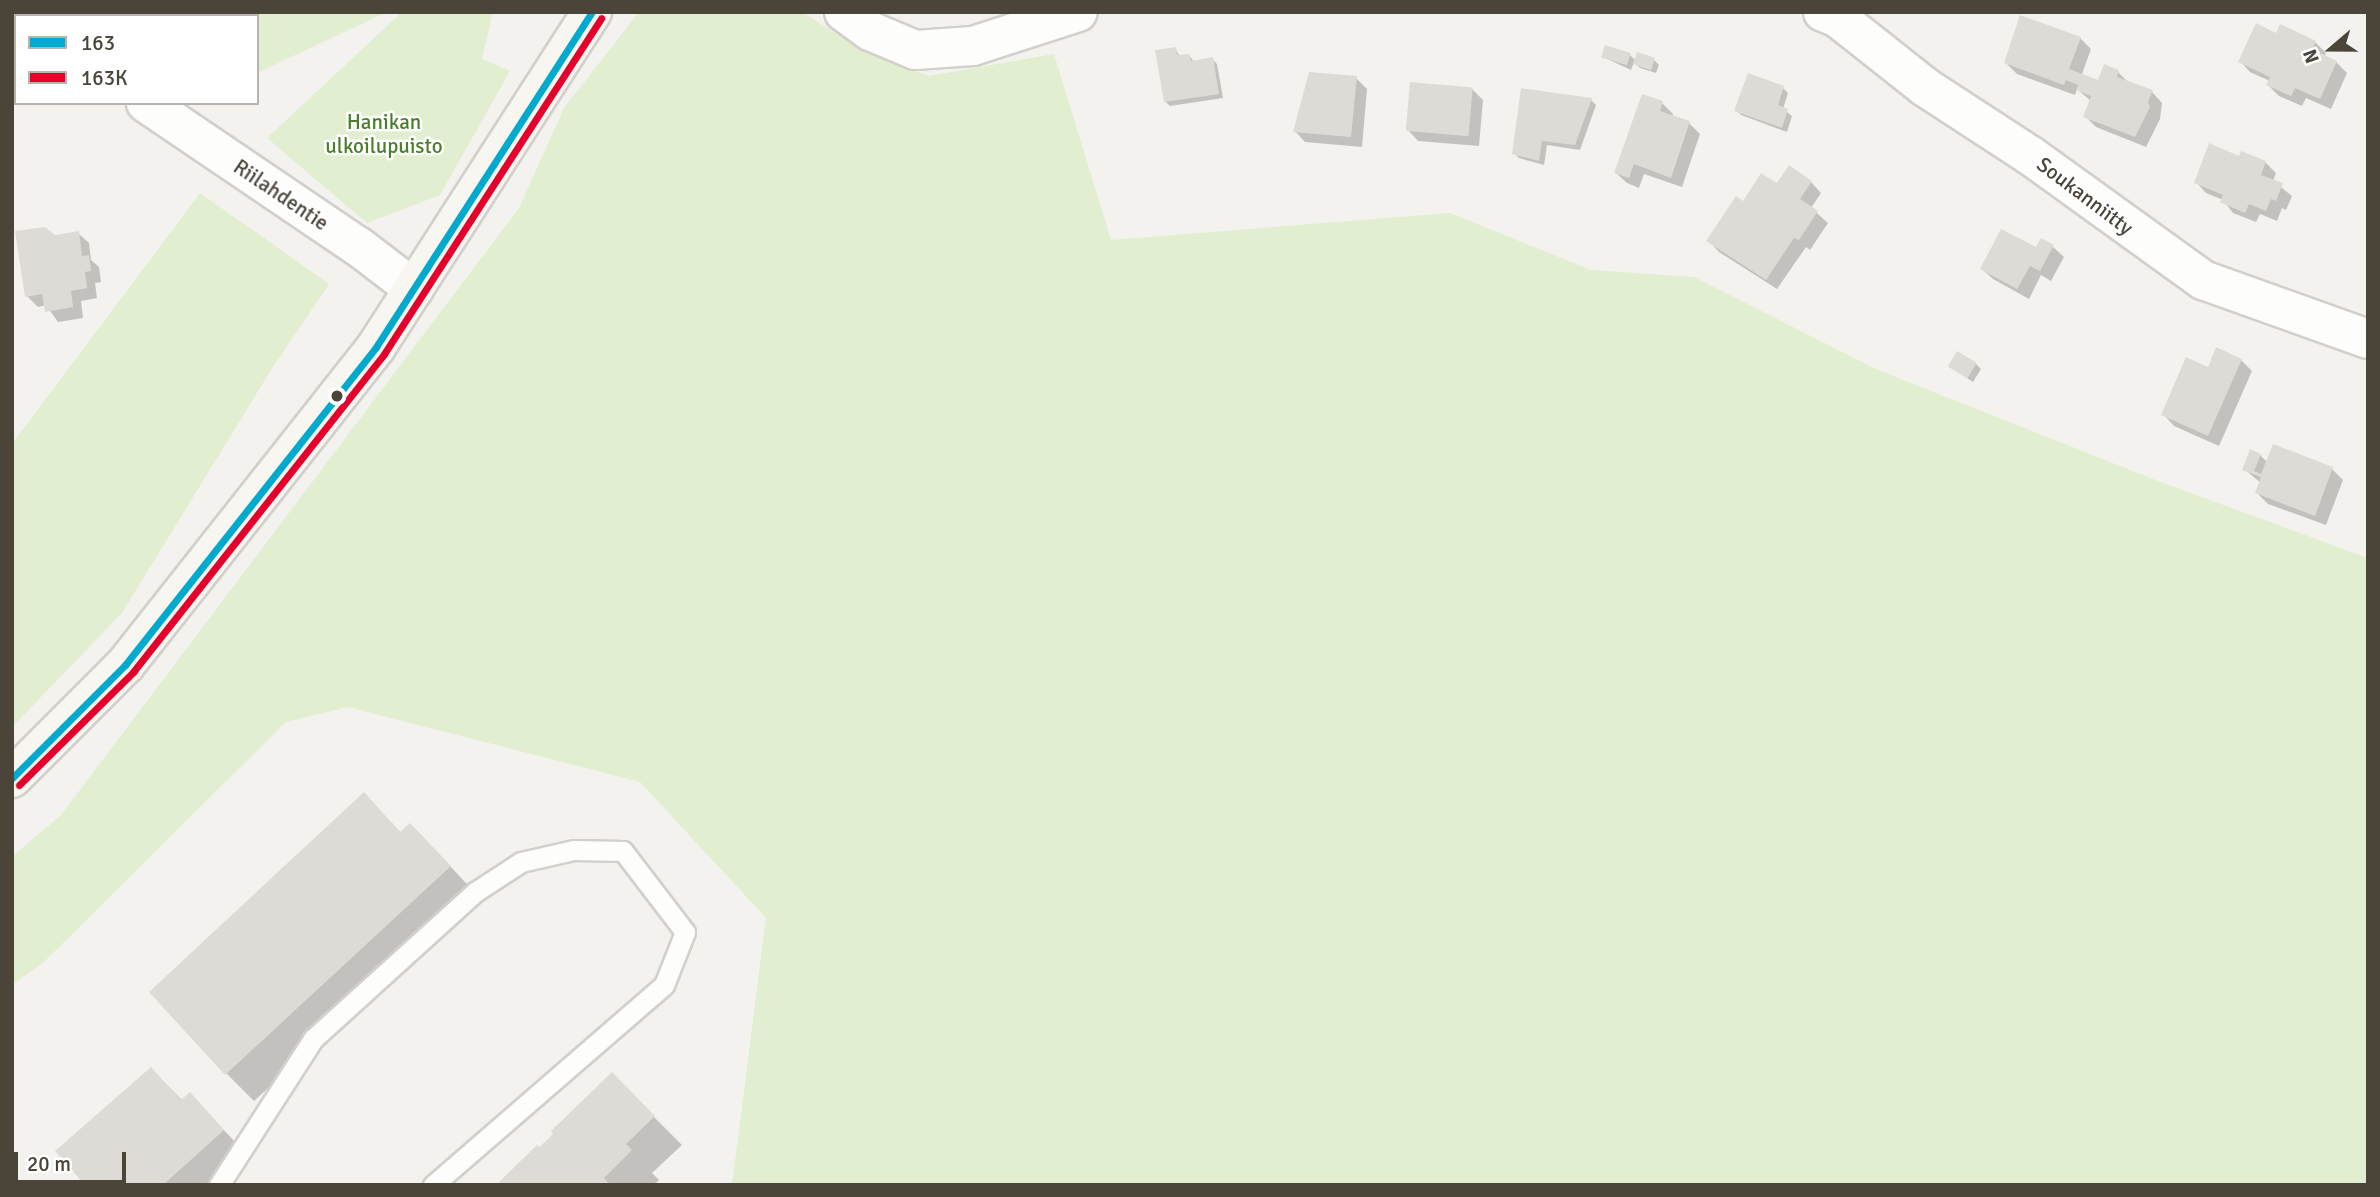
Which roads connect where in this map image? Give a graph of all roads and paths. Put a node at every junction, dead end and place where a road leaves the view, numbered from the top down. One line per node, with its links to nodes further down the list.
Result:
1 (592, 12): 6 (main road)
2 (844, 12): 3 (street)
3 (1078, 12)
4 (1823, 12): 7 (street, Soukanniitty)
5 (149, 105): 6 (street, Riilahdentie)
6 (414, 289): 8 (main road)
7 (2368, 339)
8 (12, 778)
9 (219, 1185): 10 (lane)
10 (433, 1185)

